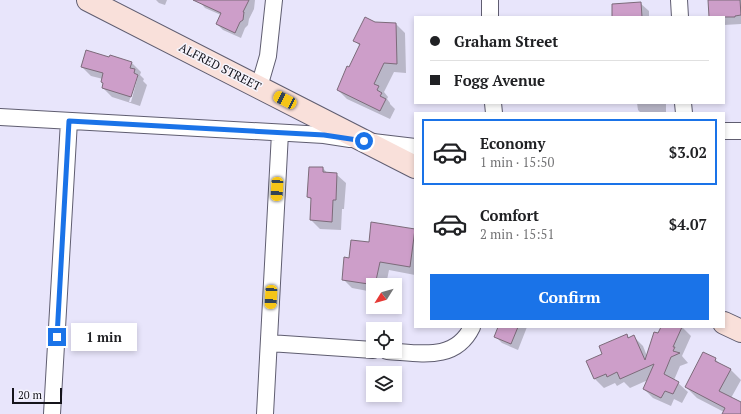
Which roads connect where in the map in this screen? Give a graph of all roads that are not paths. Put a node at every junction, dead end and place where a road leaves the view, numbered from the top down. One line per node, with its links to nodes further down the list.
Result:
1 (88, 0): 7 (main road, ALFRED STREET)
2 (274, 0): 7 (street)
3 (490, 0): 5 (street)
4 (679, 0): 6 (street)
5 (490, 16)
6 (680, 16)
7 (258, 87): 13 (main road, ALFRED STREET)
8 (0, 117): 9 (street)
9 (69, 121): 12 (street); 22 (street)
10 (741, 131): 11 (street)
11 (725, 132)
12 (280, 133): 13 (street); 19 (street)
13 (364, 141): 14 (street); 15 (main road, ALFRED STREET)
14 (414, 146)
15 (414, 166)
16 (725, 323): 18 (main road)
17 (471, 328): 21 (street)
18 (741, 331)
19 (268, 343): 20 (street); 23 (street)
20 (366, 350)
21 (402, 352)
22 (52, 414)
23 (265, 414)

